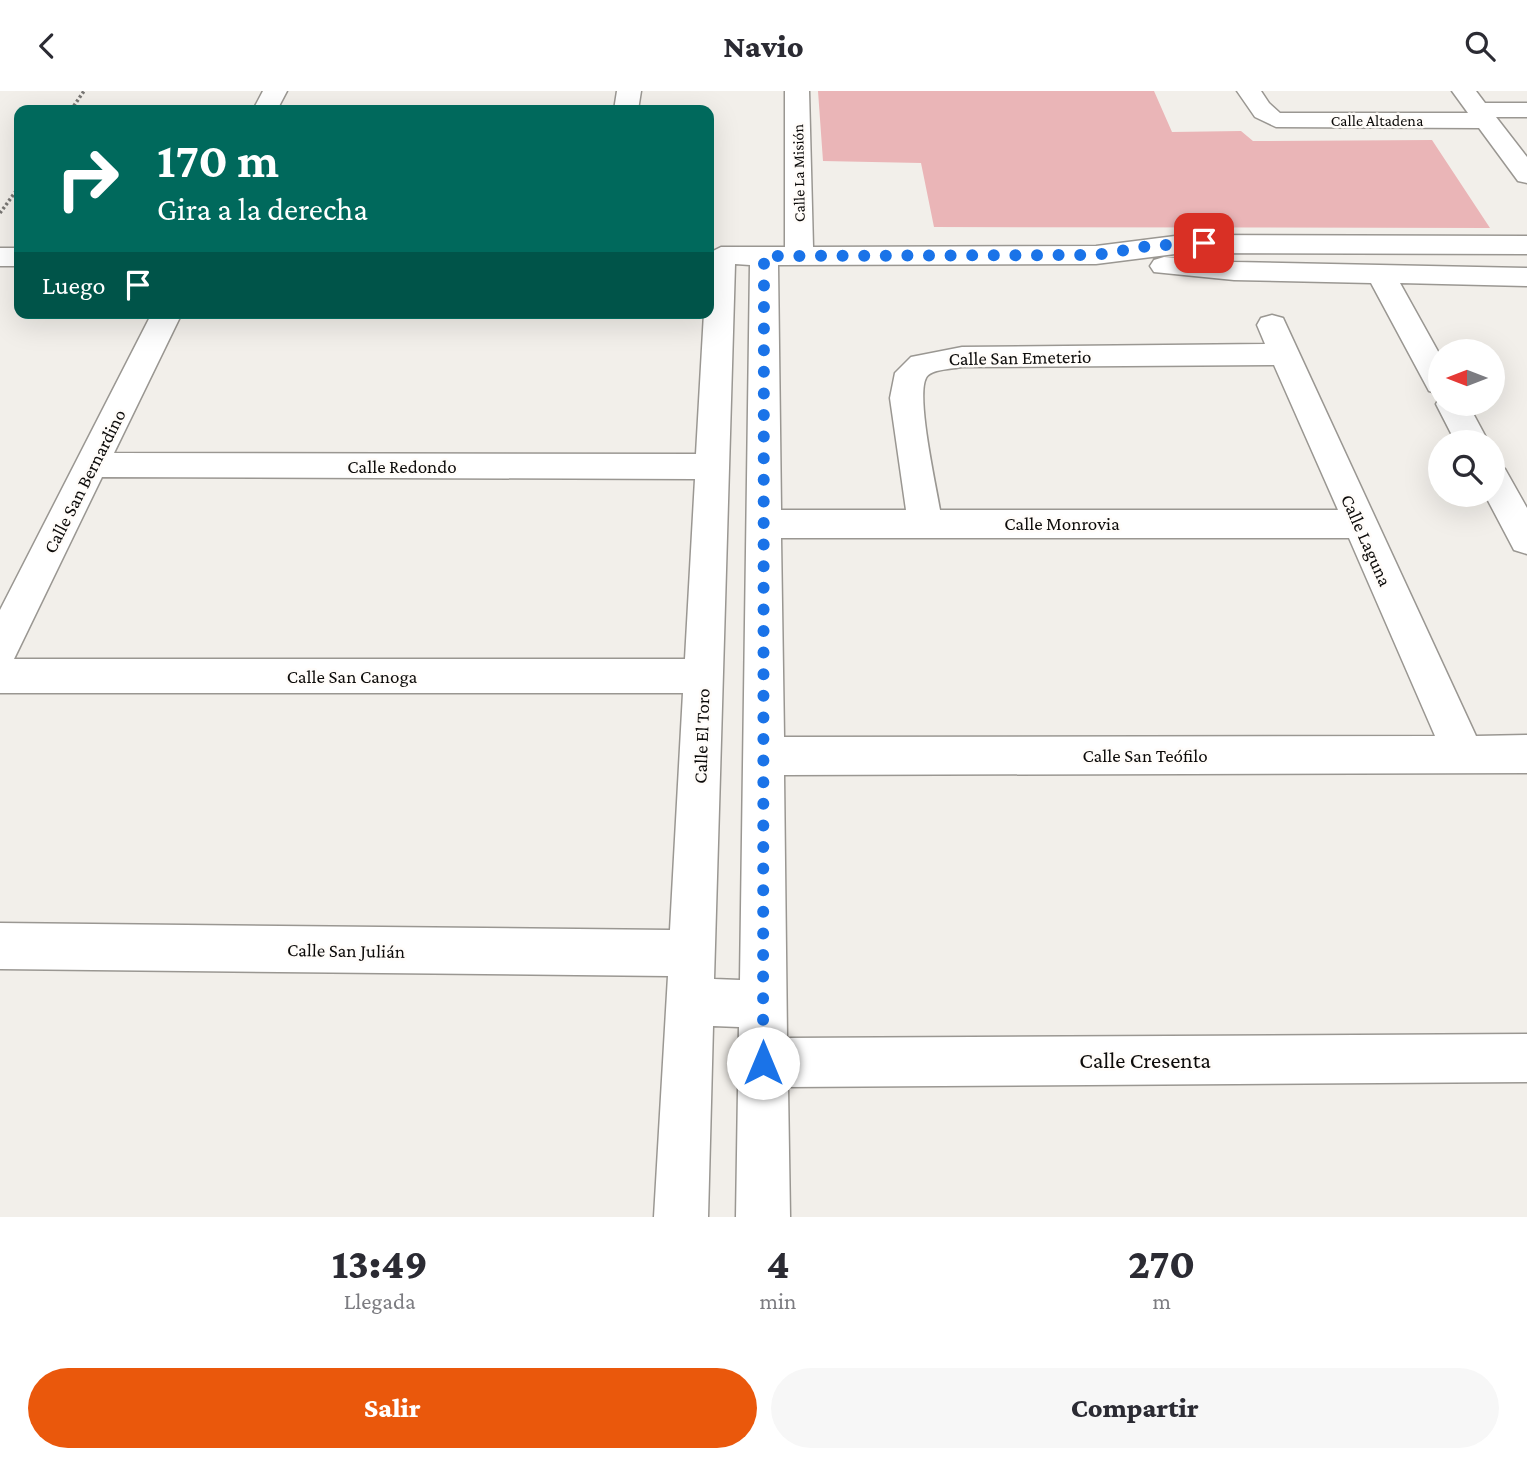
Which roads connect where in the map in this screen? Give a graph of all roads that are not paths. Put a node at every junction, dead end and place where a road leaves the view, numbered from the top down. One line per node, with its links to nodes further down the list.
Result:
1 (797, 91): 7 (street, Calle La Misión)
2 (1249, 91): 3 (street, Calle Altadena)
3 (1476, 107): 4 (street, Calle Altadena); 5 (street)
4 (1527, 110)
5 (1527, 175)
6 (1527, 246): 8 (street)
7 (782, 255): 8 (street); 9 (street); 20 (street)
8 (1096, 255): 10 (street)
9 (715, 256): 16 (street, Calle El Toro)
10 (1381, 275): 11 (street); 14 (street)
11 (1527, 277)
12 (164, 319): 15 (street, Calle San Bernardino)
13 (1279, 339): 18 (street, Calle San Emeterio); 19 (street, Calle Laguna)
14 (1428, 361)
15 (91, 465): 16 (street, Calle Redondo); 23 (street, Calle San Bernardino)
16 (712, 467): 22 (street, Calle El Toro)
17 (1505, 500): 21 (street)
18 (925, 523): 19 (street, Calle Monrovia); 20 (street, Calle Monrovia)
19 (1360, 524): 27 (street, Calle Laguna)
20 (764, 533): 22 (street, Calle Monrovia); 26 (street)
21 (1527, 540)
22 (709, 543): 25 (street, Calle El Toro)
23 (0, 648)
24 (0, 676): 25 (street, Calle San Canoga)
25 (703, 694): 26 (street, Calle San Canoga); 31 (street, Calle El Toro)
26 (764, 713): 29 (street)
27 (1464, 754): 28 (street, Calle San Teófilo); 29 (street, Calle San Teófilo)
28 (1527, 754)
29 (764, 756): 33 (street)
30 (0, 946): 31 (street, Calle San Julián)
31 (692, 953): 32 (street, Calle El Toro)
32 (691, 1002): 33 (street); 36 (street, Calle El Toro)
33 (763, 1004): 35 (street)
34 (1527, 1058): 35 (street, Calle Cresenta)
35 (763, 1063): 37 (street)
36 (681, 1217)
37 (763, 1217)

